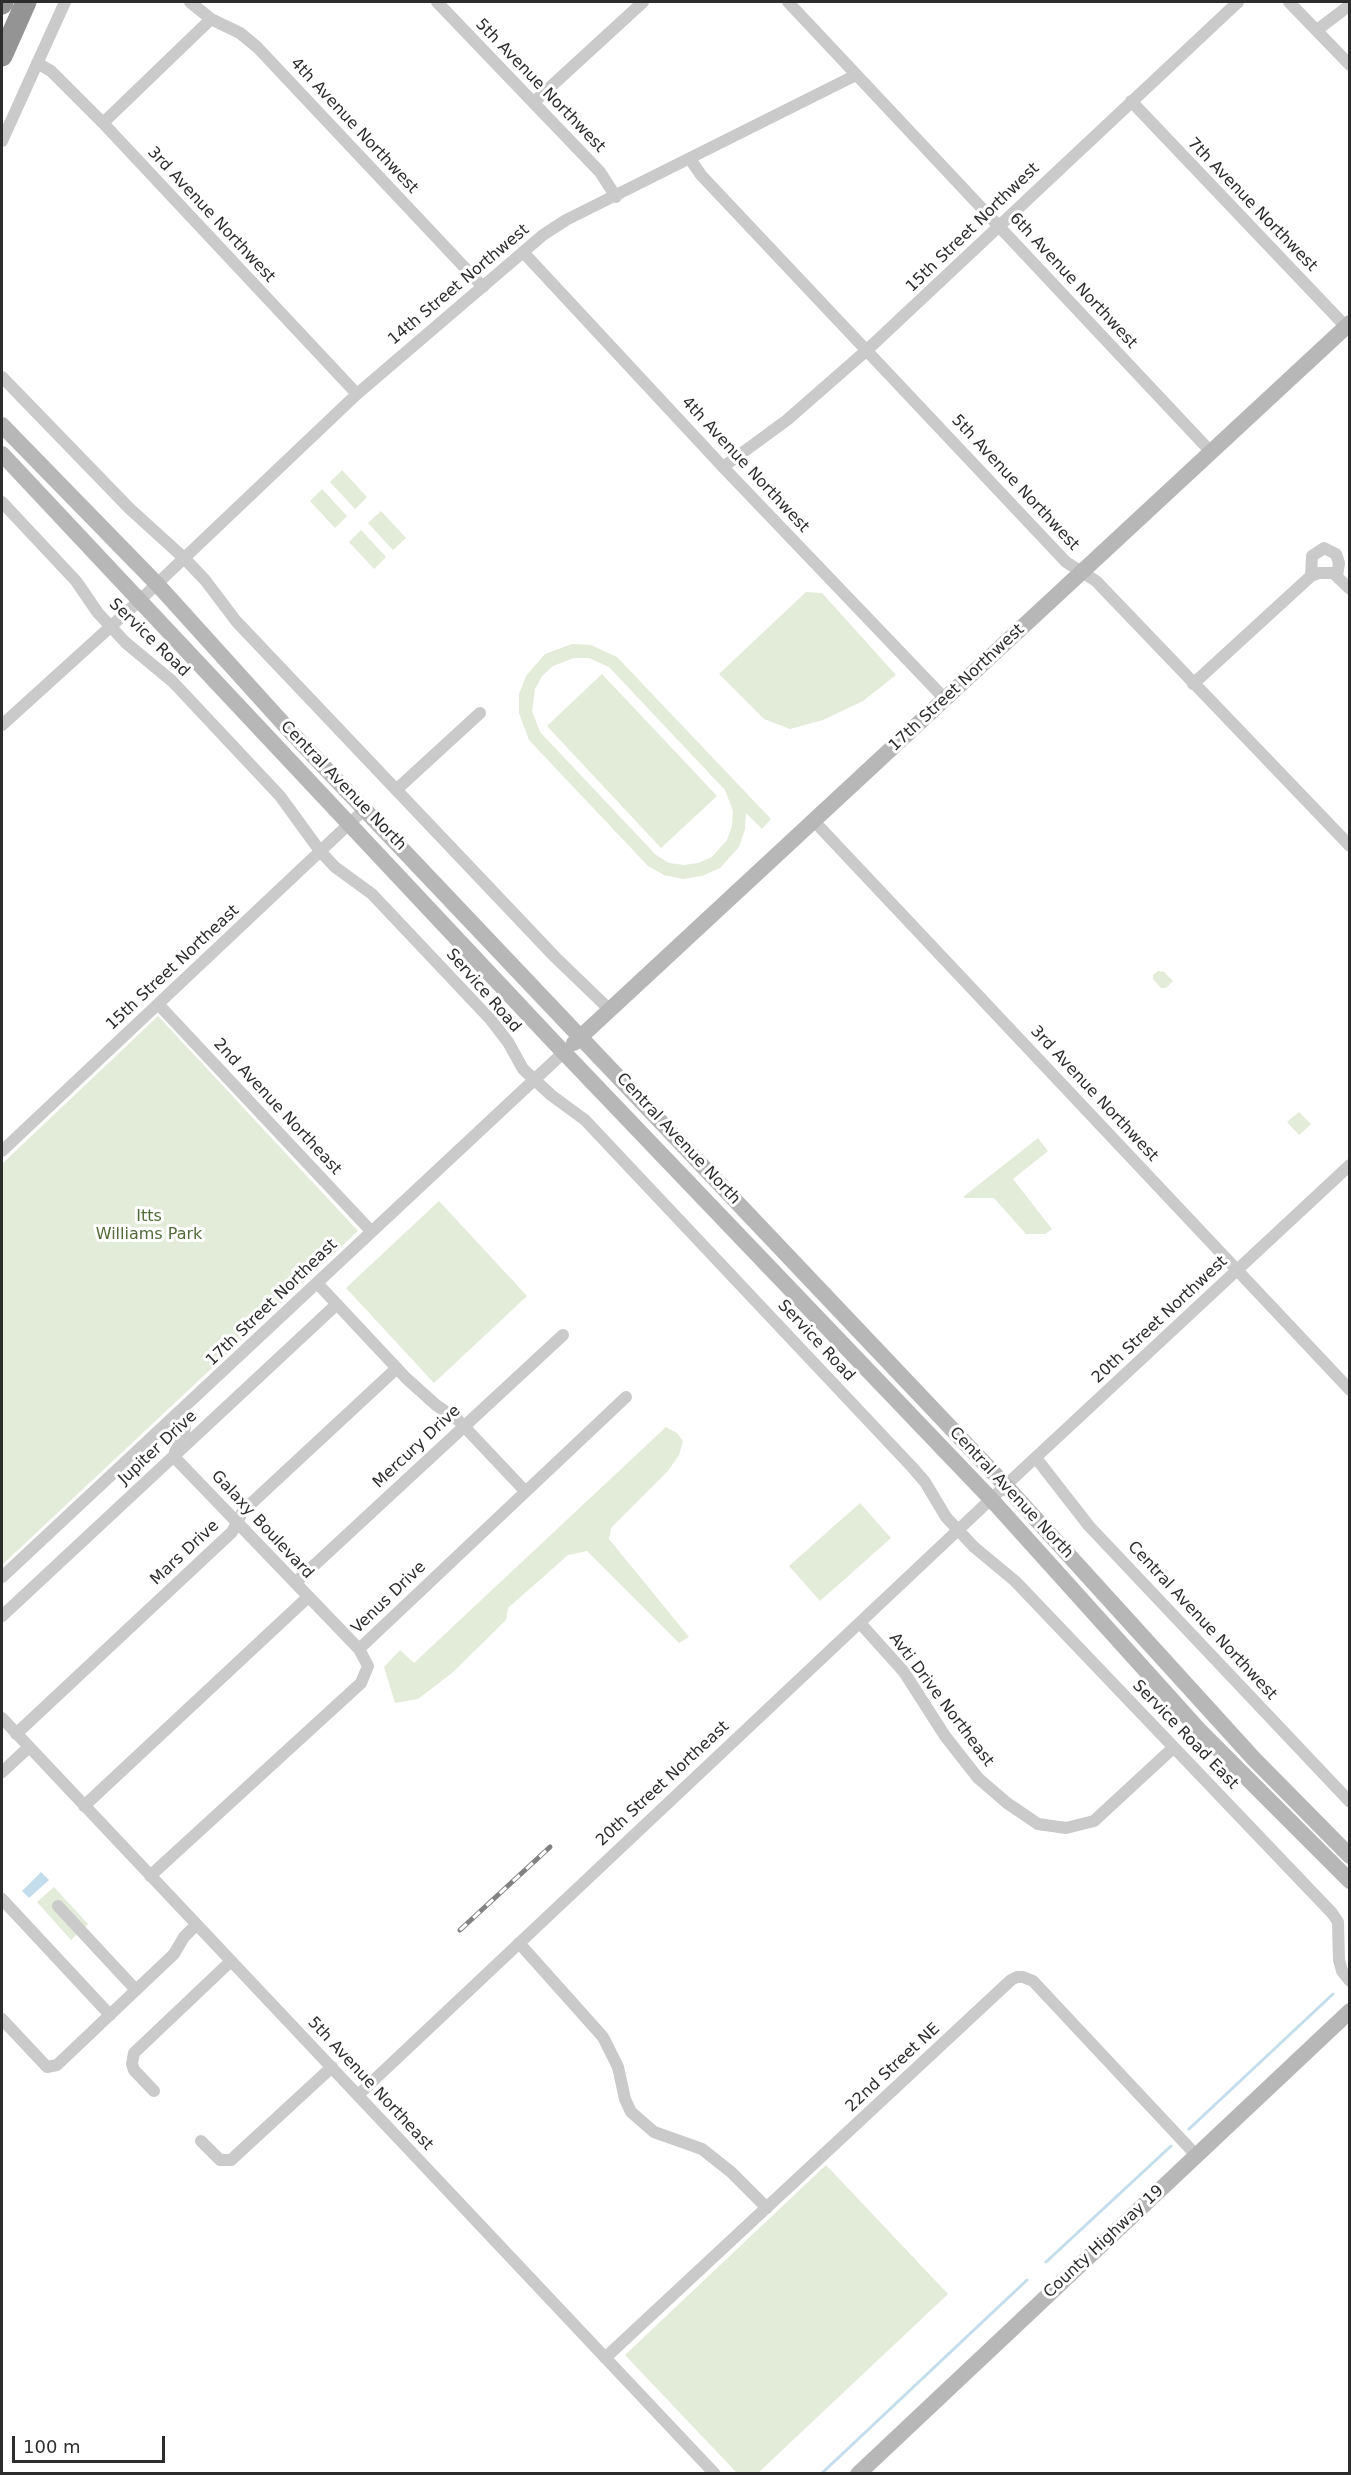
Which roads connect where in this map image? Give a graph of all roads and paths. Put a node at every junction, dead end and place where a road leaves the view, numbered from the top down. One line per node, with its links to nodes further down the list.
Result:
1 (26, 2): 12 (highway)
2 (65, 2): 13 (street)
3 (190, 2): 10 (street, 4th Avenue Northwest)
4 (437, 2): 17 (street, 5th Avenue Northwest)
5 (643, 2): 17 (street)
6 (788, 2): 15 (street, 6th Avenue Northwest)
7 (1238, 2): 16 (street, 15th Street Northwest)
8 (1289, 2): 11 (street)
9 (1350, 5): 11 (street)
10 (211, 19): 18 (street); 24 (street, 4th Avenue Northwest)
11 (1317, 30): 14 (street)
12 (2, 56)
13 (37, 63): 18 (street, 3rd Avenue Northwest); 19 (street)
14 (1350, 65)
15 (856, 75): 20 (street, 14th Street Northwest); 22 (street, 6th Avenue Northwest)
16 (1131, 101): 22 (street, 15th Street Northwest); 25 (street, 7th Avenue Northwest)
17 (534, 102): 21 (street, 5th Avenue Northwest)
18 (103, 123): 28 (street, 3rd Avenue Northwest)
19 (2, 141)
20 (690, 159): 21 (street, 14th Street Northwest); 26 (street, 5th Avenue Northwest)
21 (616, 197): 23 (street, 14th Street Northwest)
22 (999, 227): 26 (street, 15th Street Northwest); 30 (street, 6th Avenue Northwest)
23 (523, 252): 24 (street, 14th Street Northwest); 32 (street, 4th Avenue Northwest)
24 (483, 287): 28 (street, 14th Street Northwest)
25 (1348, 327): 30 (main road, 17th Street Northwest)
26 (867, 350): 32 (street, 15th Street Northwest); 35 (street, 5th Avenue Northwest)
27 (2, 377): 34 (street)
28 (357, 394): 34 (street, 14th Street Northwest)
29 (2, 425): 38 (main road, Central Avenue North)
30 (1211, 452): 35 (main road, 17th Street Northwest)
31 (2, 454): 40 (main road, Central Avenue North)
32 (723, 467): 43 (street, 4th Avenue Northwest)
33 (2, 502): 41 (street, Service Road)
34 (184, 558): 38 (street, 14th Street Northwest); 46 (street)
35 (1082, 572): 42 (street, 5th Avenue Northwest); 43 (main road, 17th Street Northwest)
36 (1311, 576): 37 (street); 37 (street); 42 (street)
37 (1337, 576): 39 (street)
38 (157, 584): 40 (street, 14th Street Northwest); 47 (main road, Central Avenue North)
39 (1350, 589)
40 (140, 600): 41 (street, 14th Street Northwest); 49 (main road, Central Avenue North)
41 (111, 627): 45 (street, 14th Street Northwest); 51 (street, Service Road)
42 (1192, 684): 50 (street, 5th Avenue Northwest)
43 (945, 699): 48 (main road, 17th Street Northwest)
44 (480, 713): 46 (street)
45 (2, 725)
46 (396, 790): 53 (street)
47 (365, 809): 49 (street, 15th Street Northeast); 54 (main road, Central Avenue North)
48 (813, 820): 53 (main road, 17th Street Northwest); 60 (street, 3rd Avenue Northwest)
49 (349, 825): 51 (street, 15th Street Northeast); 55 (main road, Central Avenue North)
50 (1350, 846)
51 (320, 851): 52 (street, 15th Street Northeast); 56 (street, Service Road)
52 (159, 1005): 57 (street, 15th Street Northeast); 59 (street, 2nd Avenue Northeast)
53 (610, 1010): 54 (main road, 17th Street Northwest)
54 (581, 1037): 55 (main road, 17th Street Northwest); 71 (main road, Central Avenue North)
55 (564, 1052): 56 (street, 17th Street Northeast); 73 (main road, Central Avenue North)
56 (534, 1080): 59 (street, 17th Street Northeast); 75 (street, Service Road)
57 (2, 1150)
58 (1350, 1165): 60 (street, 20th Street Northwest)
59 (371, 1231): 61 (street, 17th Street Northeast)
60 (1237, 1270): 65 (street, 3rd Avenue Northwest); 70 (street, 20th Street Northwest)
61 (316, 1283): 62 (street); 67 (street, 17th Street Northeast)
62 (337, 1304): 64 (street); 69 (street, Jupiter Drive)
63 (562, 1335): 68 (street, Mercury Drive)
64 (397, 1368): 68 (street); 74 (street, Mars Drive)
65 (1350, 1390)
66 (626, 1397): 72 (street, Venus Drive)
67 (180, 1413): 69 (street); 76 (street, 17th Street Northeast)
68 (464, 1426): 72 (street); 77 (street, Mercury Drive)
69 (175, 1456): 74 (street, Galaxy Boulevard); 79 (street, Jupiter Drive)
70 (1036, 1458): 71 (street, 20th Street Northwest); 87 (street, Central Avenue Northwest)
71 (1005, 1485): 73 (street, 20th Street Northwest); 89 (main road, Central Avenue North)
72 (525, 1491): 81 (street, Venus Drive)
73 (991, 1498): 75 (street, 20th Street Northeast); 91 (main road, Central Avenue North)
74 (237, 1522): 77 (street, Galaxy Boulevard); 83 (street, Mars Drive)
75 (959, 1531): 80 (street, 20th Street Northeast); 85 (street, Service Road East)
76 (2, 1577)
77 (295, 1583): 78 (street, Galaxy Boulevard)
78 (307, 1598): 81 (street, Galaxy Boulevard); 88 (street)
79 (2, 1616)
80 (860, 1623): 85 (street, Avti Drive Northeast); 95 (street, 20th Street Northeast)
81 (359, 1649): 90 (street, Venus Drive)
82 (2, 1718): 83 (street, 5th Avenue Northeast)
83 (16, 1734): 84 (street, 5th Avenue Northeast)
84 (29, 1747): 86 (street); 88 (street, 5th Avenue Northeast)
85 (1173, 1748): 97 (street, Service Road East)
86 (2, 1772)
87 (1350, 1802)
88 (84, 1806): 90 (street, 5th Avenue Northeast)
89 (1350, 1856)
90 (150, 1876): 94 (street, 5th Avenue Northeast)
91 (1350, 1881)
92 (2, 1899): 100 (street)
93 (58, 1906): 98 (street)
94 (196, 1924): 96 (street, 5th Avenue Northeast); 98 (street)
95 (519, 1943): 104 (street, 20th Street Northeast); 107 (street)
96 (231, 1961): 102 (street, 5th Avenue Northeast); 103 (street)
97 (1350, 1981)
98 (136, 1990): 100 (street)
99 (1350, 2011): 106 (main road, County Highway 19)
100 (110, 2015): 101 (street)
101 (2, 2019)
102 (332, 2067): 104 (street, 5th Avenue Northeast); 105 (street)
103 (154, 2091)
104 (358, 2095): 108 (street, 5th Avenue Northeast)
105 (201, 2141)
106 (1196, 2155): 107 (street, 22nd Street NE); 110 (main road, County Highway 19)
107 (766, 2208): 108 (street, 22nd Street NE)
108 (605, 2358): 109 (street, 5th Avenue Northeast)
109 (715, 2474)
110 (858, 2474)

